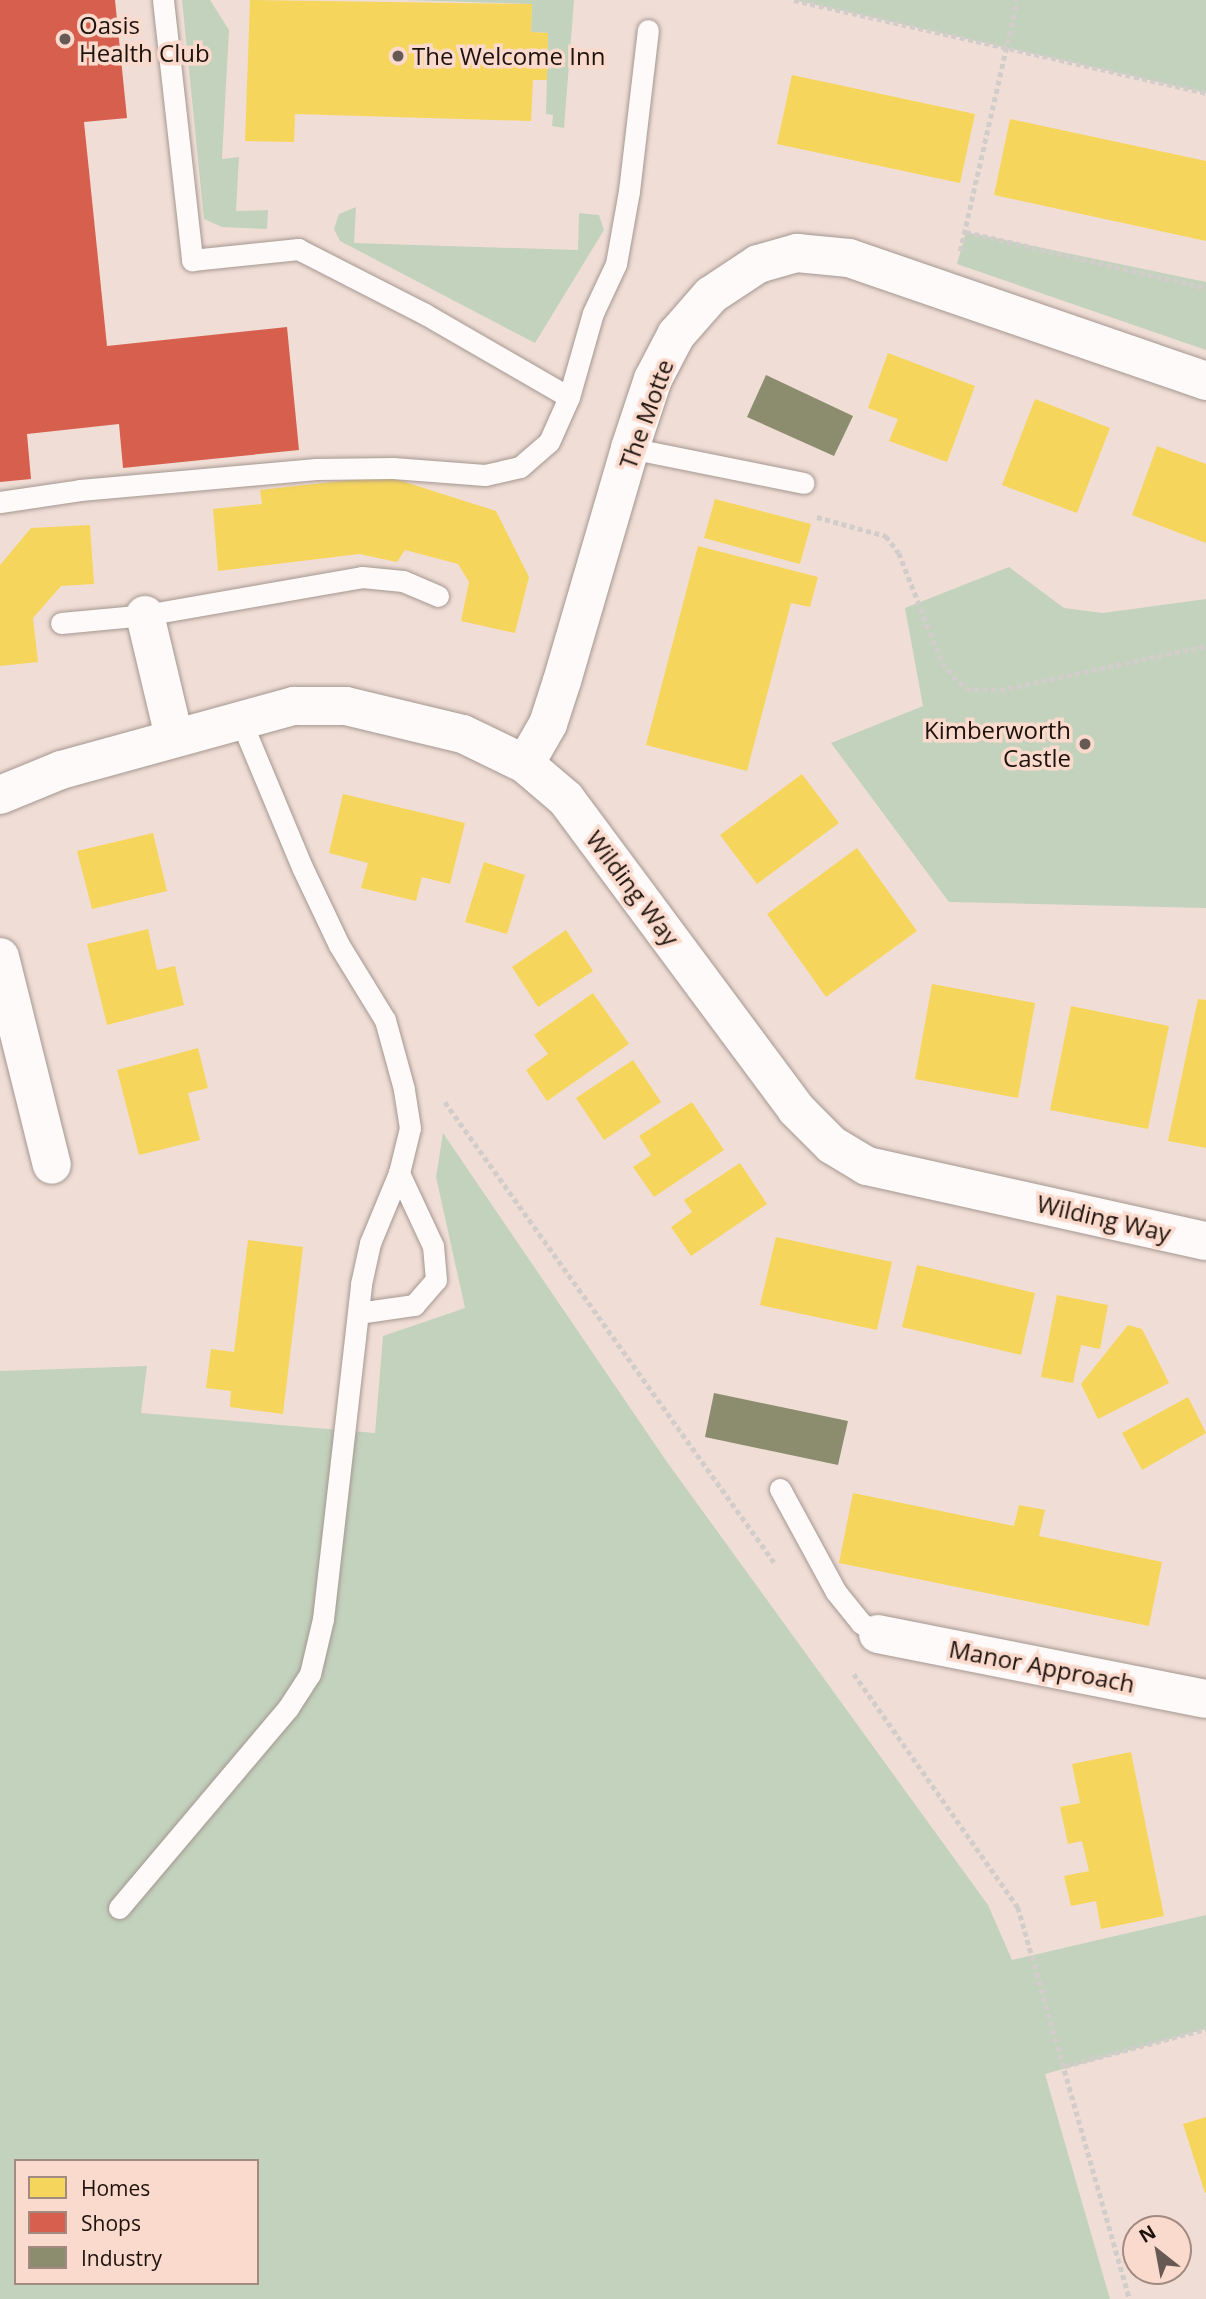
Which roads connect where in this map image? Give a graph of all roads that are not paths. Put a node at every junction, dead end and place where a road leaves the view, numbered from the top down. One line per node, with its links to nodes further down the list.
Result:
1 (163, 0): 4 (lane)
2 (648, 30): 4 (lane)
3 (1206, 381): 5 (street, The Motte)
4 (569, 397): 7 (lane)
5 (630, 448): 6 (lane); 13 (street, The Motte)
6 (803, 483)
7 (0, 502)
8 (438, 596): 9 (lane)
9 (145, 615): 10 (lane); 12 (street)
10 (61, 623)
11 (241, 721): 12 (street, Wilding Way); 13 (street, Wilding Way); 17 (lane)
12 (174, 737): 14 (street, Wilding Way)
13 (525, 764): 18 (street, Wilding Way)
14 (0, 795)
15 (0, 957): 16 (street)
16 (52, 1165)
17 (399, 1173): 19 (lane); 19 (lane)
18 (1206, 1241)
19 (358, 1313): 23 (lane)
20 (780, 1489): 21 (lane)
21 (878, 1634): 22 (street, Manor Approach)
22 (1206, 1699)
23 (119, 1908)

